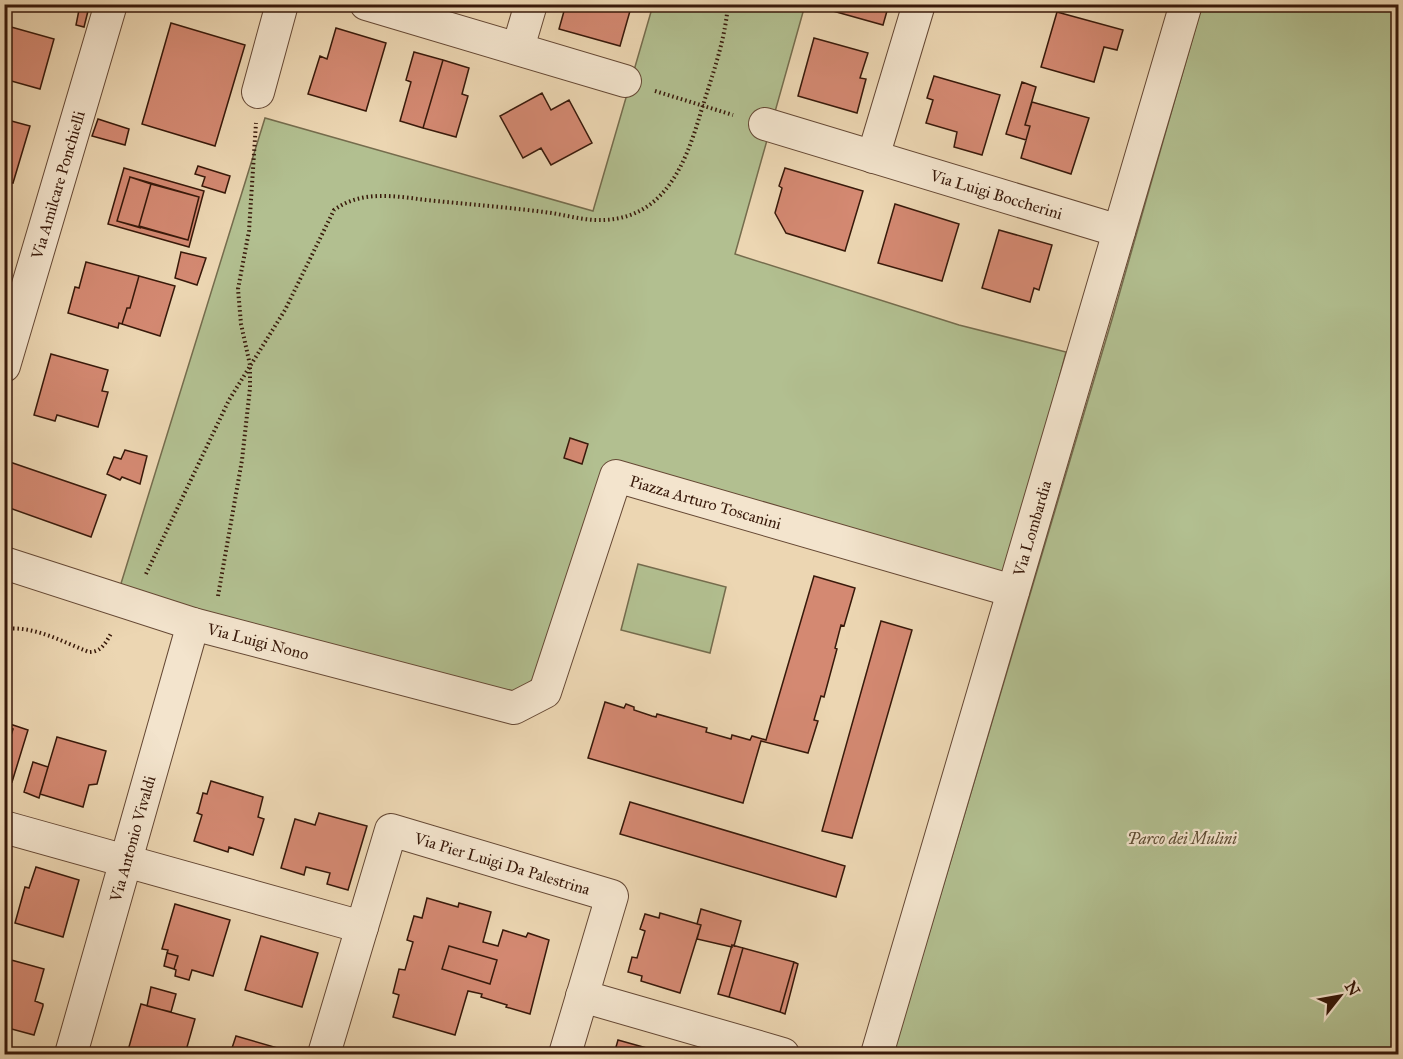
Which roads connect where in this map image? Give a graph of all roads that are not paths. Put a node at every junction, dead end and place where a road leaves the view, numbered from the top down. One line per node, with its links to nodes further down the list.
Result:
1 (111, 4): 13 (street, Via Amilcare Ponchielli)
2 (282, 4): 9 (street)
3 (366, 4): 7 (street)
4 (531, 4): 7 (street)
5 (920, 4): 11 (street)
6 (1186, 4): 12 (street, Via Lombardia)
7 (518, 48): 8 (street)
8 (625, 81)
9 (258, 92)
10 (765, 124): 11 (street, Via Luigi Boccherini)
11 (873, 157): 12 (street, Via Luigi Boccherini)
12 (1119, 231): 16 (street, Via Lombardia)
13 (10, 326): 14 (street, Via Amilcare Ponchielli)
14 (4, 366)
15 (4, 563): 17 (street, Via Luigi Nono)
16 (1014, 591): 18 (street, Piazza Arturo Toscanini); 27 (street, Via Lombardia)
17 (193, 624): 18 (street, Via Luigi Nono); 20 (street, Via Antonio Vivaldi)
18 (514, 708)
19 (4, 826): 20 (street)
20 (126, 861): 21 (street); 23 (street, Via Antonio Vivaldi)
21 (362, 927): 22 (street, Via Pier Luigi Da Palestrina); 24 (street, Via Pier Luigi Da Palestrina)
22 (582, 996): 25 (street, Via Pier Luigi Da Palestrina); 26 (street)
23 (71, 1054)
24 (324, 1054)
25 (565, 1054)
26 (783, 1054)
27 (877, 1054)

